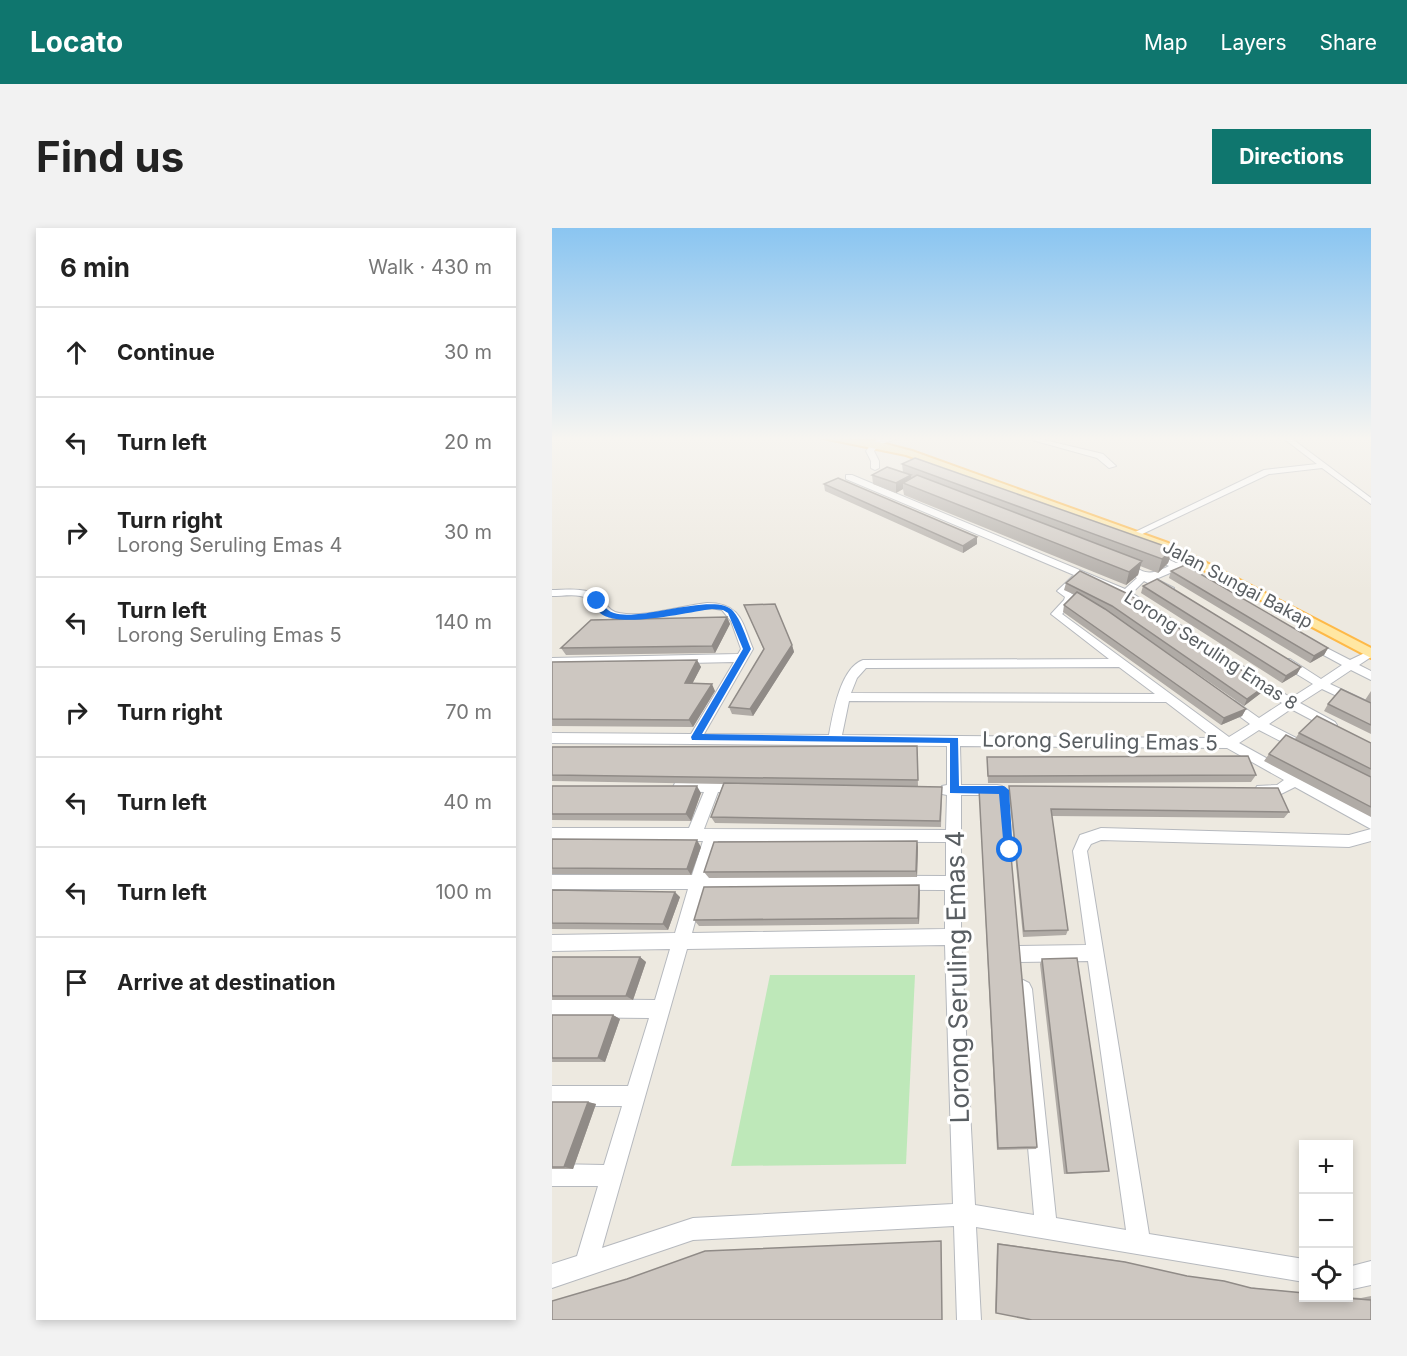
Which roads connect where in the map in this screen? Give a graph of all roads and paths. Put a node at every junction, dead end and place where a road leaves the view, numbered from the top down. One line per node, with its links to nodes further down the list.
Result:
1 (878, 489): 7 (street, Lorong Seruling Emas 8)
2 (977, 489): 8 (street)
3 (1009, 489): 10 (main road, Jalan Sungai Bakap)
4 (1231, 489): 10 (street)
5 (1353, 489): 9 (street)
6 (908, 492): 7 (street)
7 (897, 497): 14 (street, Lorong Seruling Emas 8)
8 (1006, 500)
9 (1371, 502)
10 (1135, 534): 21 (main road, Jalan Sungai Bakap)
11 (1146, 553): 13 (street)
12 (1110, 561): 15 (street)
13 (1179, 565): 15 (street); 16 (street)
14 (1081, 574): 18 (street, Lorong Seruling Emas 8); 25 (street)
15 (1150, 578): 18 (street); 19 (street)
16 (1209, 583)
17 (552, 593): 22 (street)
18 (1126, 593): 32 (street, Lorong Seruling Emas 8)
19 (1180, 596)
20 (1299, 637): 26 (street)
21 (1370, 654): 26 (street, Lorong Seruling Emas 5)
22 (743, 658): 24 (street); 36 (street)
23 (1281, 659): 28 (street)
24 (552, 662)
25 (1122, 663): 29 (street); 31 (street)
26 (1349, 666): 27 (street); 28 (street, Lorong Seruling Emas 5)
27 (1371, 676)
28 (1321, 684): 32 (street, Lorong Seruling Emas 5); 33 (street)
29 (844, 697): 31 (street); 38 (street)
30 (1221, 697): 34 (street)
31 (1168, 698): 40 (street)
32 (1292, 703): 34 (street, Lorong Seruling Emas 5); 35 (street, Lorong Seruling Emas 8)
33 (1371, 708)
34 (1259, 724): 40 (street, Lorong Seruling Emas 5); 41 (street)
35 (1342, 730)
36 (696, 737): 37 (street, Lorong Seruling Emas 5); 38 (street, Lorong Seruling Emas 5)
37 (552, 738)
38 (835, 739): 39 (street, Lorong Seruling Emas 5)
39 (954, 740): 40 (street, Lorong Seruling Emas 5); 47 (street, Lorong Seruling Emas 4)
40 (1229, 743): 42 (street)
41 (1310, 750)
42 (1293, 781): 48 (street); 50 (street)
43 (668, 787): 44 (street)
44 (713, 787): 45 (street); 52 (street)
45 (757, 787)
46 (930, 790): 47 (street)
47 (954, 790): 49 (street); 55 (street, Lorong Seruling Emas 4)
48 (1245, 790)
49 (1008, 794)
50 (1371, 823)
51 (552, 834): 52 (street)
52 (694, 835): 53 (street)
53 (712, 835): 55 (street); 57 (street)
54 (1371, 835): 62 (street)
55 (954, 836): 58 (street, Lorong Seruling Emas 4)
56 (552, 882): 57 (street)
57 (699, 882): 58 (street); 60 (street)
58 (953, 883): 59 (street, Lorong Seruling Emas 4)
59 (953, 937): 60 (street); 69 (street, Lorong Seruling Emas 4)
60 (681, 941): 61 (street); 64 (street)
61 (552, 943)
62 (1096, 953): 70 (street); 71 (street)
63 (552, 1008): 64 (street)
64 (661, 1009): 66 (street)
65 (552, 1096): 66 (street)
66 (636, 1096): 68 (street)
67 (552, 1175): 68 (street)
68 (612, 1176): 72 (street)
69 (964, 1214): 70 (street); 72 (street); 77 (street, Lorong Seruling Emas 4)
70 (1046, 1226): 71 (street)
71 (1139, 1243): 73 (street)
72 (586, 1264): 75 (street)
73 (1299, 1270)
74 (1371, 1273): 76 (street)
75 (552, 1276)
76 (1353, 1278)
77 (969, 1320)

